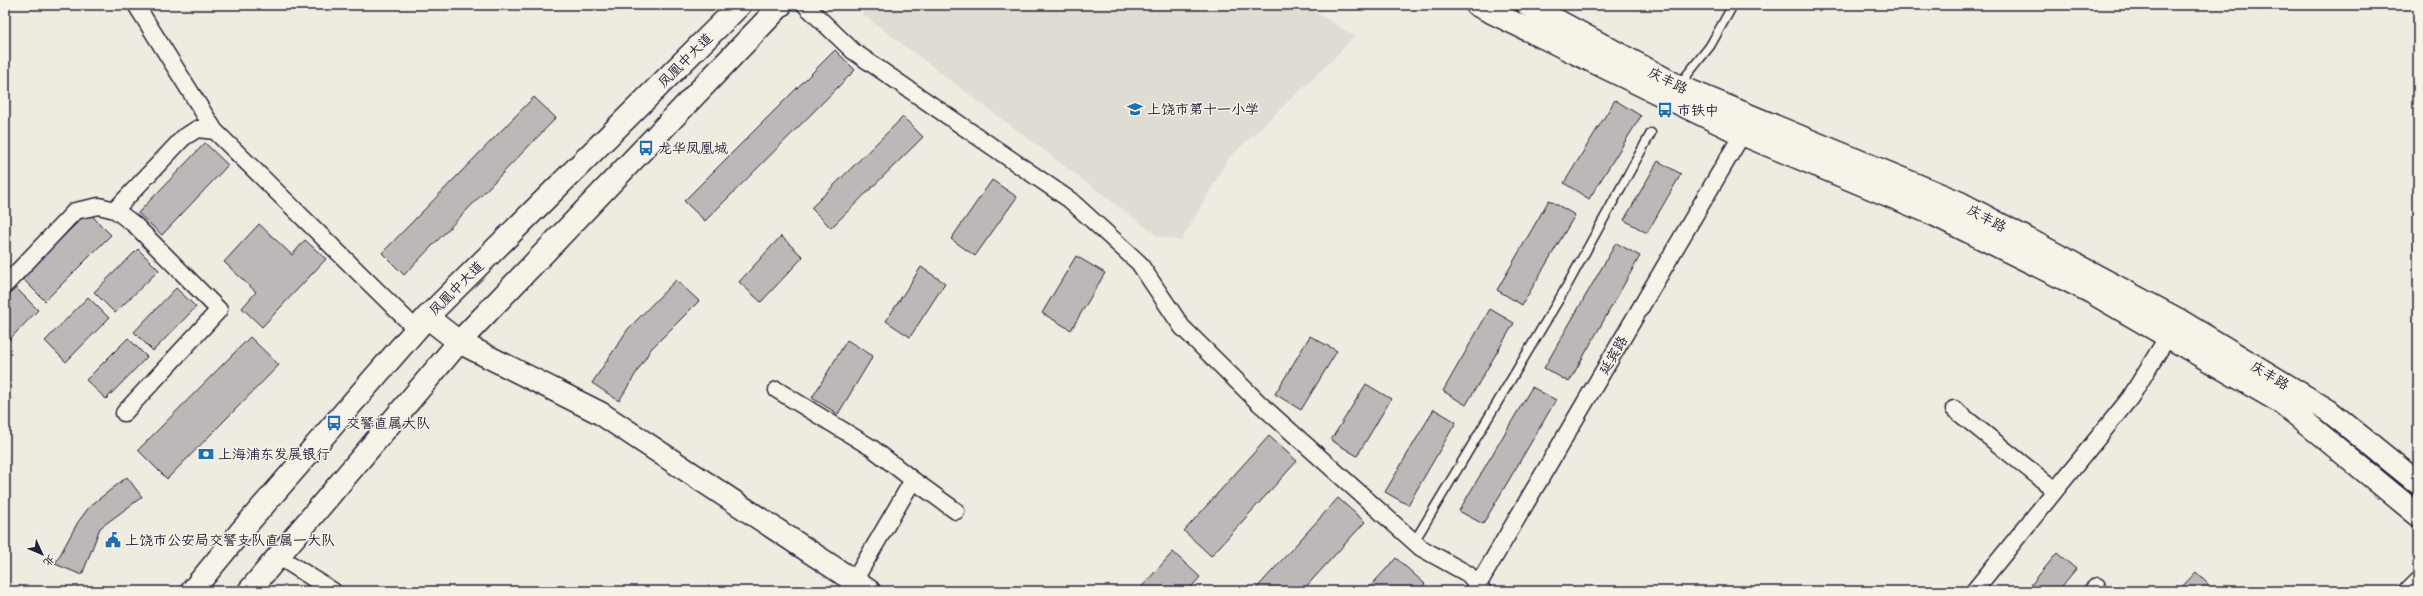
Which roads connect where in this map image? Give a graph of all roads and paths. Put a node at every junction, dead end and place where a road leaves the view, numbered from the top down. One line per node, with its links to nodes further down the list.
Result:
1 (136, 5): 10 (street)
2 (740, 5): 14 (main road, 凤凰中大道)
3 (781, 5): 16 (main road)
4 (805, 5): 25 (street)
5 (1477, 5): 9 (main road)
6 (1528, 5): 8 (main road, 庆丰路)
7 (1733, 5): 8 (lane)
8 (1678, 86): 9 (main road, 庆丰路)
9 (1747, 125): 15 (main road, 庆丰路); 29 (street, 延宾路)
10 (215, 131): 12 (street); 14 (street)
11 (1651, 133): 25 (lane)
12 (115, 210): 13 (street); 19 (street)
13 (5, 285)
14 (422, 323): 16 (main road); 30 (main road, 凤凰中大道)
15 (2173, 327): 21 (main road, 庆丰路); 22 (street); 24 (main road)
16 (459, 342): 26 (main road); 28 (main road)
17 (777, 390): 20 (street)
18 (1954, 409): 22 (street)
19 (124, 413)
20 (913, 480): 23 (street); 28 (street)
21 (2418, 483)
22 (2055, 490): 33 (street)
23 (956, 511)
24 (2418, 515)
25 (1414, 542): 29 (street)
26 (278, 556): 31 (main road); 32 (street)
27 (2418, 584): 34 (main road)
28 (862, 586)
29 (1478, 589)
30 (192, 591)
31 (249, 591)
32 (333, 591)
33 (1974, 591)
34 (2411, 591)

